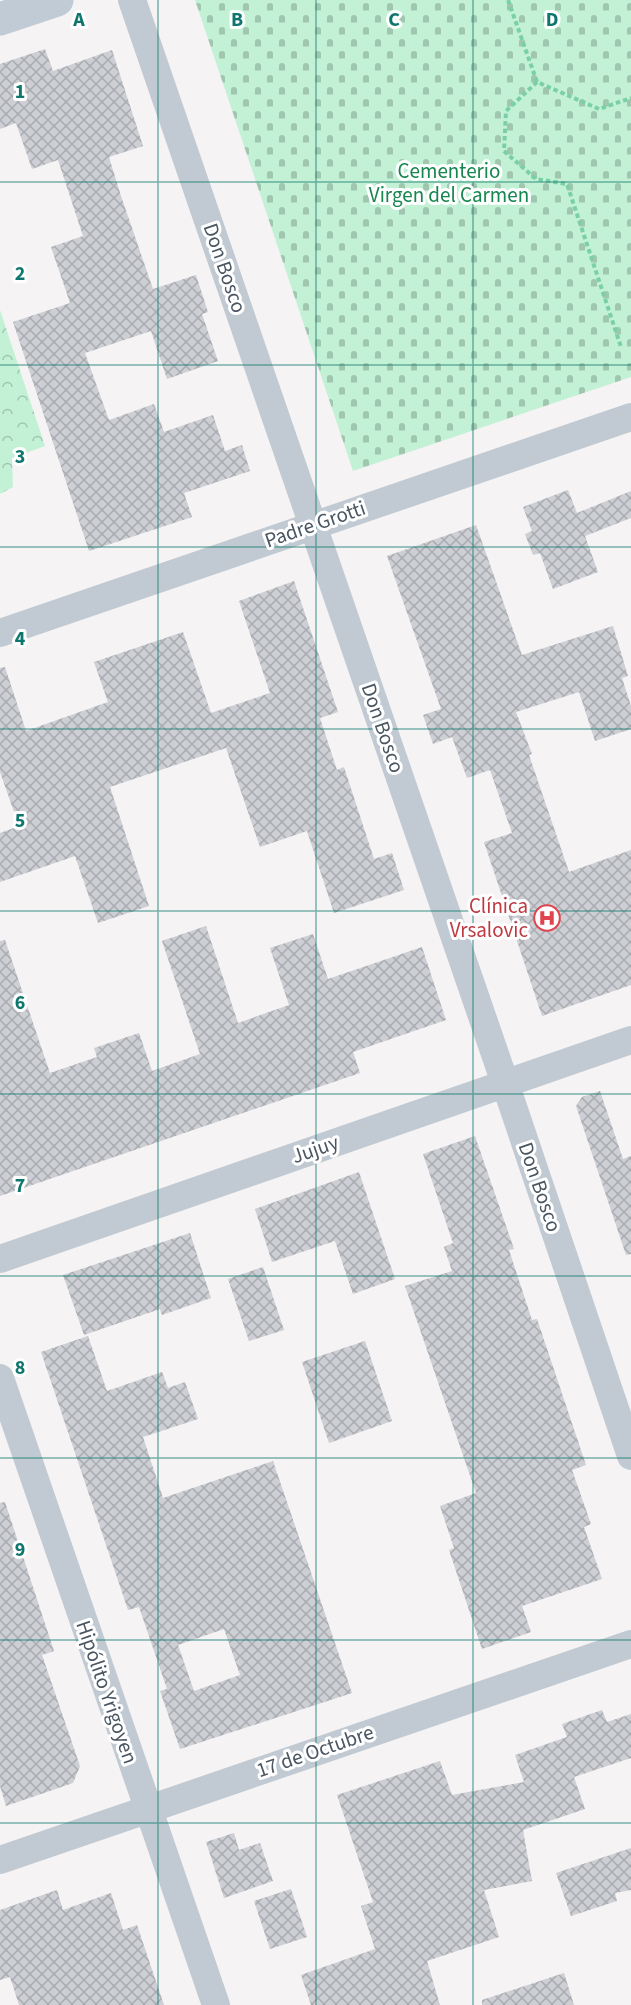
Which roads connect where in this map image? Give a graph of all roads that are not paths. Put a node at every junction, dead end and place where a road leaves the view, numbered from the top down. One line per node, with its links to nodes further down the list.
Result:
1 (57, 0): 3 (main road)
2 (132, 0): 5 (street, Don Bosco)
3 (0, 19)
4 (631, 417): 5 (street, Padre Grotti)
5 (314, 525): 6 (street, Padre Grotti); 8 (street, Don Bosco)
6 (0, 633)
7 (631, 1040): 8 (street, Jujuy)
8 (505, 1083): 9 (street, Jujuy); 11 (street, Don Bosco)
9 (0, 1259)
10 (0, 1378): 13 (street, Hipólito Yrigoyen)
11 (631, 1456)
12 (631, 1644): 13 (street, 17 de Octubre)
13 (147, 1808): 14 (street, 17 de Octubre); 15 (street, Hipólito Yrigoyen)
14 (0, 1860)
15 (216, 2005)

